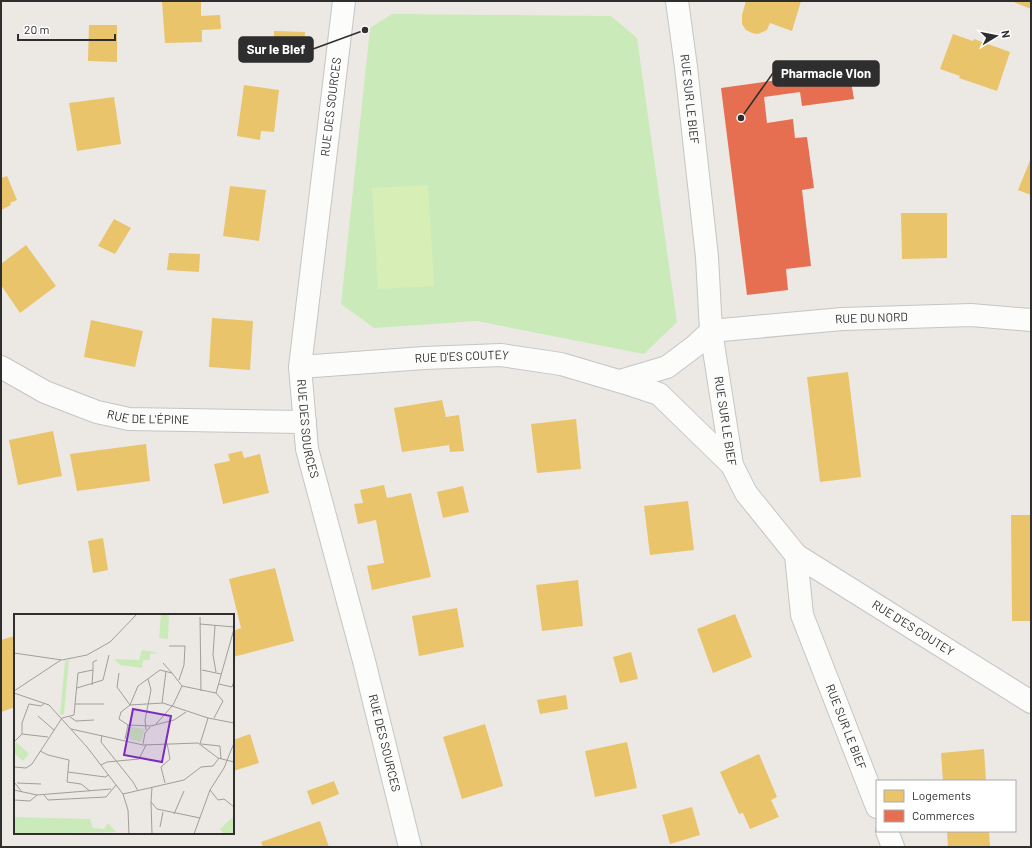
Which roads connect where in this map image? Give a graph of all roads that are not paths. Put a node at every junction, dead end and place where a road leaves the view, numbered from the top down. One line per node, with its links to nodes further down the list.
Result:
1 (344, 1): 6 (street, RUE DES SOURCES)
2 (677, 1): 4 (street, RUE SUR LE BIEF)
3 (1031, 320): 4 (street, RUE DU NORD)
4 (711, 331): 7 (street); 9 (street, RUE SUR LE BIEF)
5 (1, 367): 8 (street, RUE DE L'ÉPINE)
6 (300, 367): 7 (street, RUE D'ES COUTEY); 8 (street, RUE DES SOURCES)
7 (620, 381): 9 (street, RUE D'ES COUTEY)
8 (305, 422): 14 (street, RUE DES SOURCES)
9 (732, 465): 10 (street, RUE SUR LE BIEF)
10 (796, 555): 11 (street, RUE D'ES COUTEY); 12 (street, RUE SUR LE BIEF)
11 (1031, 702)
12 (876, 805)
13 (887, 832): 15 (street)
14 (410, 847)
15 (893, 847)

